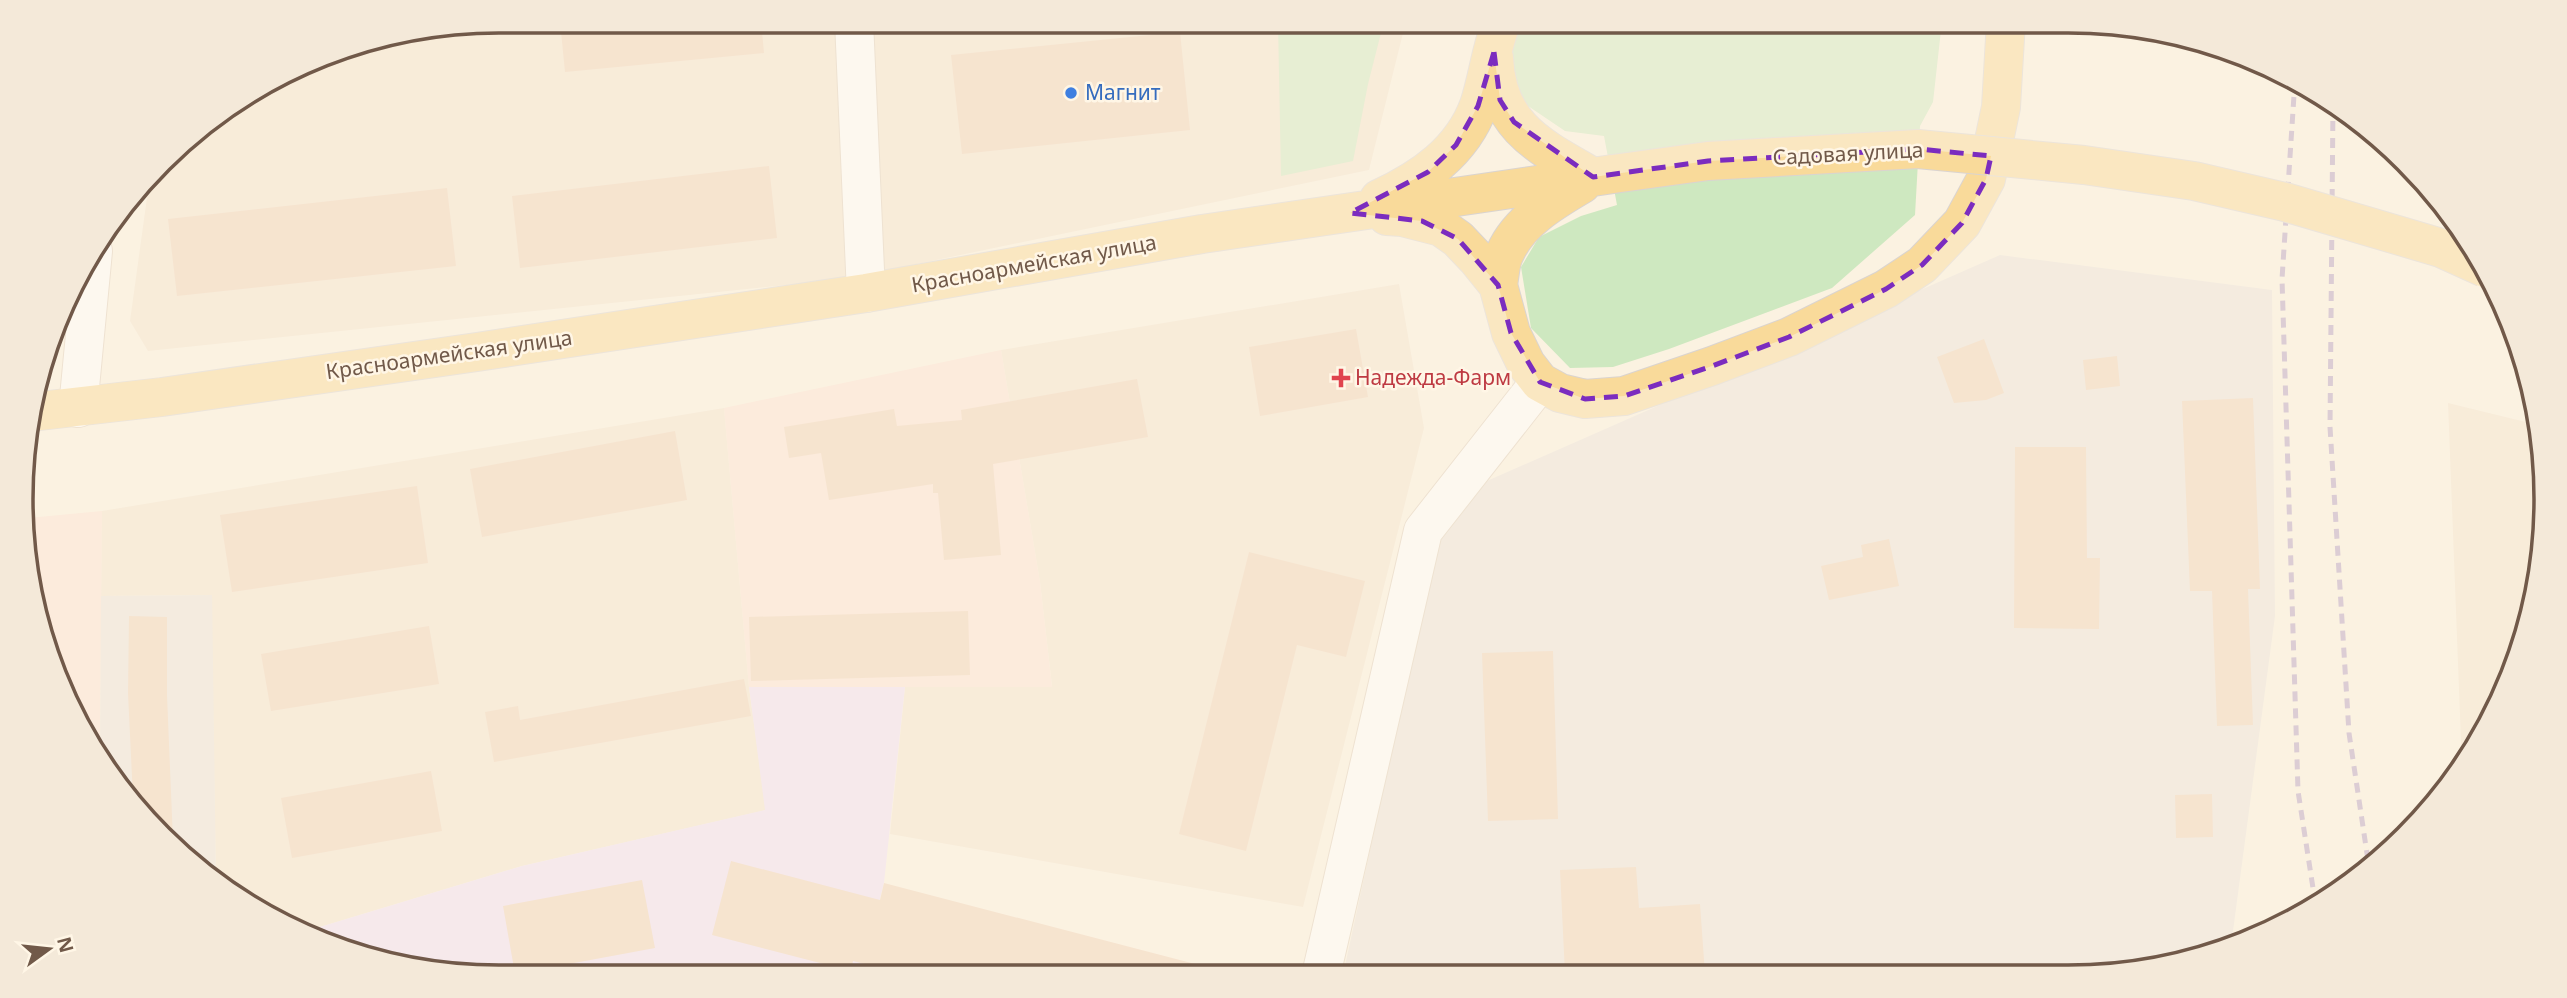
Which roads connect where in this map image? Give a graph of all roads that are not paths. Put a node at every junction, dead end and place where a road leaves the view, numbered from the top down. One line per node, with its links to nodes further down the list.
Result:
1 (855, 33): 10 (street)
2 (2005, 33): 11 (main road)
3 (1498, 37): 4 (main road); 5 (main road)
4 (1603, 176): 5 (main road, Садовая улица); 7 (main road, Садовая улица, bridge); 9 (main road)
5 (1350, 213): 6 (main road, Садовая улица); 9 (main road)
6 (1202, 234): 10 (main road, Красноармейская улица)
7 (2467, 260)
8 (91, 276): 12 (street)
9 (1498, 285): 11 (main road)
10 (866, 293): 12 (main road, Красноармейская улица)
11 (1540, 382): 14 (street)
12 (78, 408): 13 (main road, Красноармейская улица)
13 (41, 411)
14 (1323, 965)

